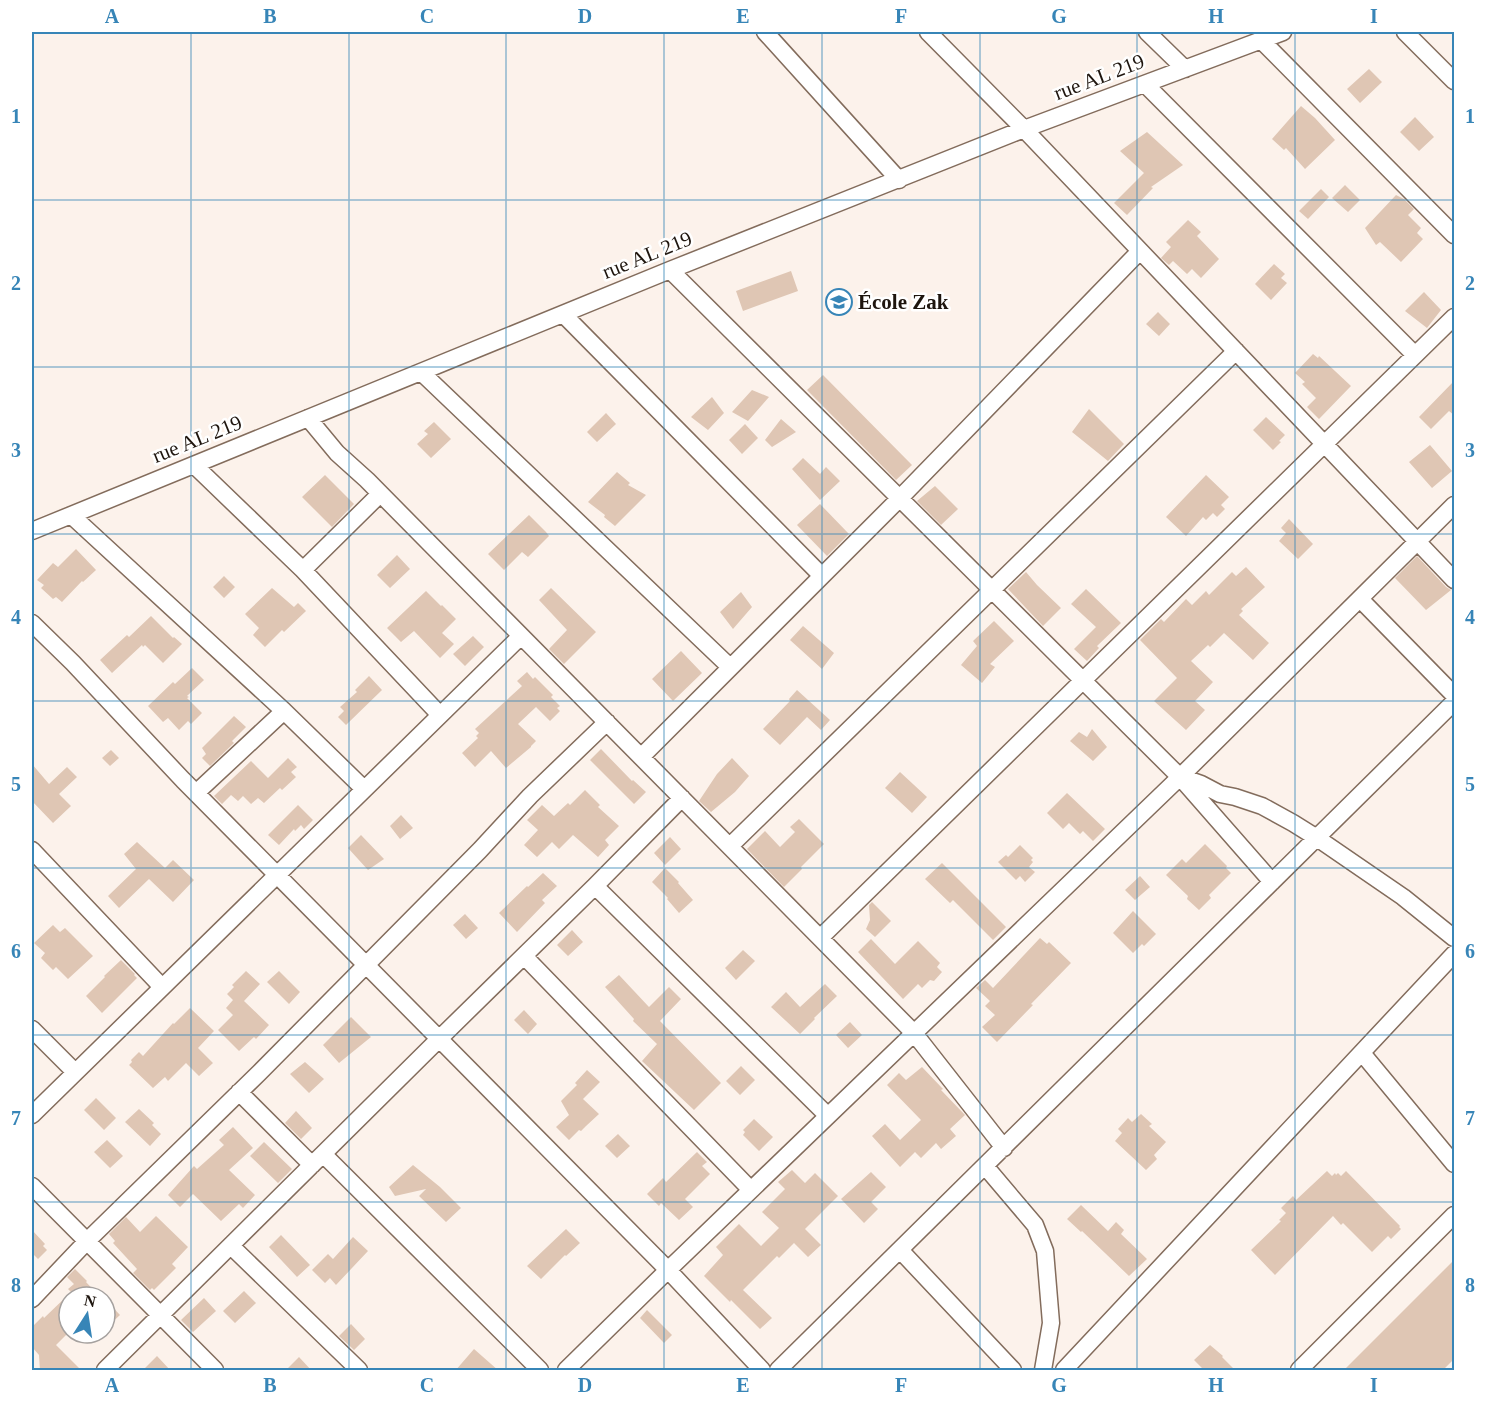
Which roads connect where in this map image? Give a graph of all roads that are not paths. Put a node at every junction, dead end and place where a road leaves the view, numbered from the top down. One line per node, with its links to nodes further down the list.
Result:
1 (765, 32): 11 (street)
2 (928, 32): 10 (street)
3 (1147, 32): 7 (street)
4 (1283, 32): 6 (street, rue AL 219)
5 (1405, 32): 8 (street)
6 (1261, 40): 7 (street, rue AL 219); 12 (street)
7 (1185, 69): 9 (street, rue AL 219)
8 (1455, 81)
9 (1146, 84): 10 (street, rue AL 219); 18 (street)
10 (1024, 129): 11 (street, rue AL 219); 13 (street)
11 (899, 180): 14 (street, rue AL 219)
12 (1455, 235)
13 (1140, 251): 17 (street); 24 (street)
14 (670, 270): 15 (street, rue AL 219); 24 (street)
15 (563, 314): 19 (street, rue AL 219); 30 (street)
16 (1455, 317): 18 (street)
17 (1236, 351): 21 (street); 32 (street)
18 (1415, 355): 21 (street)
19 (421, 372): 20 (street, rue AL 219); 36 (street)
20 (308, 418): 22 (street, rue AL 219); 23 (street)
21 (1325, 444): 28 (street); 37 (street)
22 (194, 465): 26 (street, rue AL 219); 29 (street)
23 (380, 494): 29 (street); 35 (street)
24 (900, 498): 30 (street); 32 (street)
25 (1455, 505): 28 (street)
26 (71, 515): 27 (street, rue AL 219); 40 (street)
27 (32, 531)
28 (1418, 541): 31 (street); 33 (street)
29 (303, 570): 41 (street)
30 (822, 576): 36 (street)
31 (1455, 580)
32 (992, 589): 37 (street); 49 (street)
33 (1360, 599): 38 (street); 44 (street)
34 (32, 623): 46 (street)
35 (521, 636): 41 (street); 42 (street)
36 (730, 667): 43 (street)
37 (1083, 680): 44 (street); 54 (street)
38 (1455, 695)
39 (1455, 702): 48 (street)
40 (284, 711): 45 (street); 46 (street)
41 (440, 715): 45 (street)
42 (607, 722): 43 (street); 58 (street)
43 (641, 757): 47 (street)
44 (1180, 777): 48 (street); 52 (street); 61 (street)
45 (364, 789): 51 (street)
46 (196, 793): 51 (street)
47 (682, 798): 49 (street); 53 (street)
48 (1317, 838): 52 (street); 55 (street)
49 (730, 846): 54 (street)
50 (32, 850): 59 (street)
51 (277, 874): 58 (street); 59 (street)
52 (1272, 882): 68 (street)
53 (595, 886): 57 (street); 67 (street)
54 (820, 937): 61 (street)
55 (1455, 938)
56 (1455, 954): 63 (street)
57 (524, 957): 62 (street); 73 (street)
58 (366, 965): 62 (street); 65 (street)
59 (162, 987): 64 (street)
60 (32, 1029): 64 (street)
61 (914, 1033): 67 (street); 68 (street)
62 (439, 1039): 69 (street); 78 (street)
63 (1362, 1053): 70 (street); 90 (street)
64 (75, 1072): 66 (street)
65 (239, 1092): 69 (street); 75 (street)
66 (32, 1115)
67 (828, 1116): 73 (street)
68 (1004, 1148): 71 (street)
69 (318, 1159): 76 (street); 84 (street)
70 (1455, 1164)
71 (985, 1166): 77 (street); 89 (street)
72 (32, 1186): 75 (street)
73 (751, 1190): 78 (street)
74 (1455, 1215): 91 (street)
75 (87, 1241): 79 (street); 80 (street)
76 (231, 1246): 80 (street); 83 (street)
77 (900, 1250): 87 (street); 88 (street)
78 (668, 1270): 85 (street); 86 (street)
79 (32, 1299)
80 (160, 1315): 81 (street); 82 (street)
81 (105, 1371)
82 (215, 1371)
83 (359, 1371)
84 (540, 1371)
85 (566, 1371)
86 (762, 1371)
87 (778, 1371)
88 (1013, 1371)
89 (1043, 1371)
90 (1064, 1371)
91 (1299, 1371)

